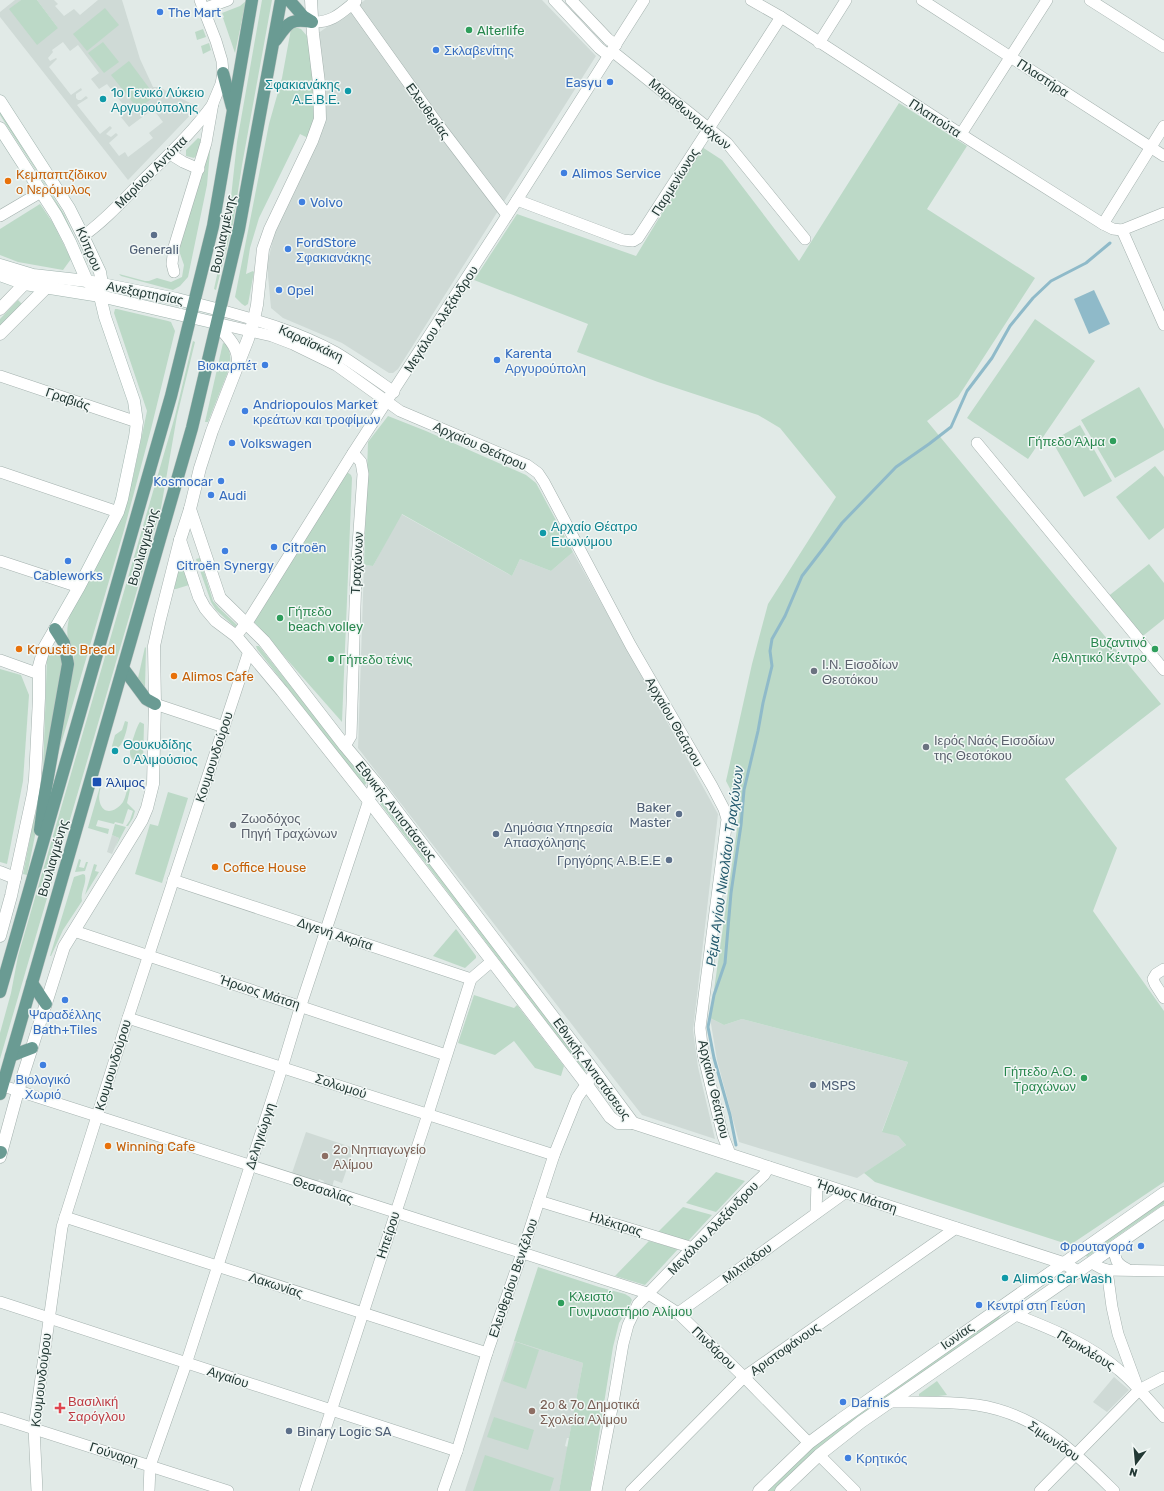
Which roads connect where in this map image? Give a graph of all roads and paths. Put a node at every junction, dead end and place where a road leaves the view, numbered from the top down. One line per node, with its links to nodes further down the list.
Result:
1 (228, 0): 15 (street)
2 (252, 0): 26 (main road, Βουλιαγμένης)
3 (281, 0): 18 (main road, Βουλιαγμένης)
4 (289, 0): 17 (main road)
5 (311, 0): 17 (street)
6 (554, 0): 21 (street, Μαραθωνομάχων)
7 (571, 0): 21 (street, Μαραθωνομάχων)
8 (644, 0): 21 (street, Μεγάλου Αλεξάνδρου)
9 (750, 0): 16 (street, Πλαπούτα)
10 (846, 0): 19 (street)
11 (922, 0): 22 (street, Πλαστήρα)
12 (1047, 0): 22 (street)
13 (1090, 0): 20 (street)
14 (355, 2): 17 (street); 39 (street, Ελευθερίας)
15 (202, 4): 23 (street)
16 (781, 17): 19 (street, Πλαπούτα); 29 (street, Παρμενίωνος)
17 (312, 22): 18 (main road); 57 (street)
18 (274, 41): 54 (main road, Βουλιαγμένης)
19 (819, 43): 30 (street, Πλαπούτα)
20 (1164, 47)
21 (613, 51): 29 (street, Μαραθωνομάχων); 36 (street, Μεγάλου Αλεξάνδρου)
22 (1010, 57): 30 (street); 31 (street, Πλαστήρα)
23 (223, 73): 25 (street); 26 (main road)
24 (0, 101): 42 (street, Κύπρου)
25 (213, 103): 32 (street, Μαρίνου Αντύπα); 34 (street)
26 (233, 110): 52 (main road, Βουλιαγμένης)
27 (1164, 126): 31 (street)
28 (0, 128): 35 (street, Κύπρου)
29 (709, 128): 36 (street, Παρμενίωνος); 43 (street, Μαραθωνομάχων)
30 (961, 134): 40 (street, Πλαπούτα)
31 (1151, 147): 33 (street, Πλαστήρα); 40 (street)
32 (170, 154): 34 (street); 42 (street, Μαρίνου Αντύπα)
33 (1164, 156)
34 (199, 169): 45 (street)
35 (41, 192): 38 (street); 49 (street, Κύπρου)
36 (517, 200): 39 (street, Μεγάλου Αλεξάνδρου)
37 (1164, 213): 41 (street)
38 (0, 216)
39 (507, 216): 62 (street, Μεγάλου Αλεξάνδρου)
40 (1102, 224): 41 (street, Πλαπούτα)
41 (1122, 230): 58 (street)
42 (83, 236): 51 (street, Κύπρου)
43 (806, 240)
44 (0, 265): 48 (street, Ανεξαρτησίας)
45 (174, 272)
46 (0, 275): 48 (street, Ανεξαρτησίας)
47 (55, 278): 48 (street, Ανεξαρτησίας); 49 (street, Ανεξαρτησίας); 50 (street)
48 (29, 279): 50 (street, Ανεξαρτησίας); 53 (street)
49 (87, 281): 51 (street, Ανεξαρτησίας)
50 (46, 288): 51 (street, Ανεξαρτησίας); 59 (street)
51 (101, 290): 52 (street, Ανεξαρτησίας); 55 (street, Ανεξαρτησίας); 64 (street, Κύπρου)
52 (194, 303): 54 (street, Ανεξαρτησίας); 55 (main road, Βουλιαγμένης)
53 (0, 309)
54 (220, 310): 56 (main road, Βουλιαγμένης); 57 (street, Καραϊσκάκη)
55 (190, 318): 56 (street, Ανεξαρτησίας); 86 (main road, Βουλιαγμένης)
56 (216, 323): 57 (street, Καραϊσκάκη); 60 (street); 78 (main road, Βουλιαγμένης)
57 (253, 325): 60 (street); 62 (street, Καραϊσκάκη); 63 (street, Καραϊσκάκη)
58 (1164, 325)
59 (0, 334)
60 (237, 369): 68 (street)
61 (0, 376): 64 (street, Γραβιάς)
62 (394, 392): 63 (street, Μεγάλου Αλεξάνδρου)
63 (387, 402): 66 (street, Μεγάλου Αλεξάνδρου); 115 (street, Αρχαίου Θεάτρου)
64 (137, 422): 69 (street, Κύπρου)
65 (977, 443): 79 (street)
66 (354, 453): 73 (street, Μεγάλου Αλεξάνδρου); 83 (street, Τραχώνων)
67 (0, 472): 69 (street)
68 (190, 509): 70 (street); 73 (street, Εθνικής Αντιστάσεως)
69 (118, 512): 72 (street, Κύπρου)
70 (180, 540): 75 (street, Εθνικής Αντιστάσεως); 81 (street)
71 (0, 561): 72 (street)
72 (79, 587): 74 (street, Κύπρου)
73 (246, 623): 75 (street, Μεγάλου Αλεξάνδρου); 83 (street, Εθνικής Αντιστάσεως)
74 (55, 629): 80 (street, Κύπρου); 86 (main road)
75 (236, 636): 76 (street, Εθνικής Αντιστάσεως)
76 (249, 651): 82 (street, Κουμουνδούρου); 85 (street, Εθνικής Αντιστάσεως)
77 (0, 660): 80 (street)
78 (123, 668): 81 (main road); 97 (main road, Βουλιαγμένης)
79 (1164, 670)
80 (39, 674): 88 (street, Κύπρου)
81 (155, 704): 82 (street); 90 (street)
82 (224, 727): 89 (street, Κουμουνδούρου)
83 (345, 746): 84 (street, Εθνικής Αντιστάσεως)
84 (375, 782): 85 (street, Δεληγιώργη); 107 (street, Εθνικής Αντιστάσεως)
85 (369, 801): 91 (street, Δεληγιώργη); 94 (street, Εθνικής Αντιστάσεως)
86 (35, 869): 98 (main road, Βουλιαγμένης)
87 (0, 872): 88 (street)
88 (15, 878): 92 (street, Κύπρου)
89 (173, 880): 91 (street, Διγενή Ακρίτα); 93 (street, Κουμουνδούρου)
90 (74, 931): 93 (street, Ήρωος Μάτση); 100 (street)
91 (326, 932): 96 (street, Διγενή Ακρίτα); 101 (street, Δεληγιώργη)
92 (0, 936)
93 (148, 955): 101 (street, Ήρωος Μάτση); 102 (street, Κουμουνδούρου)
94 (492, 961): 96 (street); 108 (street, Εθνικής Αντιστάσεως)
95 (1164, 969): 99 (street)
96 (470, 979): 104 (street, Ηπείρου)
97 (32, 983): 100 (main road); 105 (main road, Βουλιαγμένης)
98 (0, 992)
99 (1164, 998)
100 (46, 1004): 103 (street)
101 (301, 1005): 104 (street, Ήρωος Μάτση); 106 (street, Δεληγιώργη)
102 (128, 1018): 106 (street, Σολωμού); 112 (street, Κουμουνδούρου)
103 (32, 1048): 105 (main road); 110 (street)
104 (446, 1055): 111 (street, Ηπείρου)
105 (11, 1056): 109 (main road, Βουλιαγμένης)
106 (282, 1068): 111 (street, Σολωμού); 117 (street, Δεληγιώργη)
107 (595, 1072): 108 (street, Ελευθερίου Βενιζέλου); 113 (street, Εθνικής Αντιστάσεως)
108 (587, 1085): 113 (street, Εθνικής Αντιστάσεως); 116 (street, Ελευθερίου Βενιζέλου)
109 (1, 1088): 110 (street, Θεσσαλίας)
110 (18, 1091): 112 (street, Θεσσαλίας); 114 (street)
111 (428, 1114): 116 (street, Σολωμού); 124 (street, Ηπείρου)
112 (97, 1117): 117 (street, Θεσσαλίας); 126 (street, Κουμουνδούρου)
113 (632, 1122): 115 (street, Ήρωος Μάτση)
114 (0, 1154)
115 (730, 1154): 118 (street, Ήρωος Μάτση)
116 (554, 1155): 122 (street, Ελευθερίου Βενιζέλου)
117 (250, 1166): 124 (street, Θεσσαλίας); 133 (street, Δεληγιώργη)
118 (769, 1167): 119 (street, Ήρωος Μάτση); 129 (street, Μεγάλου Αλεξάνδρου)
119 (817, 1183): 120 (street, Ήρωος Μάτση); 125 (street)
120 (846, 1192): 125 (street, Μιλτιάδου); 127 (street, Ήρωος Μάτση)
121 (1164, 1193): 131 (street, Ιωνίας)
122 (539, 1201): 129 (street, Ηλέκτρας); 130 (street, Ελευθερίου Βενιζέλου)
123 (1164, 1212): 128 (street, Ιωνίας)
124 (395, 1213): 130 (street, Θεσσαλίας); 140 (street, Ηπείρου)
125 (816, 1213): 141 (street, Μιλτιάδου)
126 (65, 1218): 133 (street, Λακωνίας); 143 (street, Κουμουνδούρου)
127 (956, 1228): 131 (street, Ήρωος Μάτση); 146 (street, Αριστοφάνους)
128 (1115, 1246): 132 (street, Ιωνίας); 134 (street)
129 (693, 1248): 138 (street, Μεγάλου Αλεξάνδρου)
130 (522, 1253): 138 (street, Θεσσαλίας); 144 (street, Ελευθερίου Βενιζέλου)
131 (1063, 1263): 137 (street, Ήρωος Μάτση); 154 (street, Ιωνίας)
132 (1092, 1263): 135 (street); 137 (street, Ιωνίας)
133 (218, 1266): 140 (street, Λακωνίας); 145 (street, Δεληγιώργη)
134 (1127, 1269): 135 (street); 136 (street)
135 (1107, 1270): 148 (street)
136 (1164, 1271)
137 (1079, 1272): 142 (street, Ιωνίας)
138 (647, 1293): 141 (street, Πινδάρου); 164 (street, Μεγάλου Αλεξάνδρου)
139 (0, 1302): 143 (street, Αιγαίου)
140 (362, 1312): 144 (street, Λακωνίας); 150 (street, Ηπείρου)
141 (678, 1313): 146 (street, Πινδάρου)
142 (1016, 1316): 148 (street, Περικλέους); 149 (street, Ιωνίας)
143 (48, 1319): 145 (street, Αιγαίου); 153 (street, Κουμουνδούρου)
144 (487, 1353): 155 (street, Ελευθερίου Βενιζέλου)
145 (186, 1364): 150 (street, Αιγαίου); 158 (street, Δεληγιώργη)
146 (744, 1377): 154 (street, Πινδάρου); 165 (street, Αριστοφάνους)
147 (1164, 1377): 148 (street)
148 (1138, 1389): 151 (street, Περικλέους); 156 (street)
149 (889, 1402): 156 (street, Σιμωνίδου); 157 (street, Ιωνίας)
150 (331, 1410): 155 (street, Αιγαίου); 162 (street, Ηπείρου)
151 (1164, 1416)
152 (0, 1418): 153 (street, Γούναρη)
153 (34, 1428): 158 (street, Γούναρη); 159 (street, Κουμουνδούρου)
154 (809, 1443): 166 (street, Ιωνίας)
155 (457, 1451): 163 (street, Ελευθερίου Βενιζέλου)
156 (1076, 1454): 169 (street); 170 (street, Σιμωνίδου)
157 (819, 1455): 167 (street, Ιωνίας); 168 (street)
158 (150, 1466): 160 (street, Δεληγιώργη); 161 (street, Γούναρη)
159 (36, 1491)
160 (149, 1491)
161 (228, 1491)
162 (305, 1491)
163 (443, 1491)
164 (596, 1491)
165 (631, 1491)
166 (760, 1491)
167 (781, 1491)
168 (855, 1491)
169 (1040, 1491)
170 (1114, 1491)

